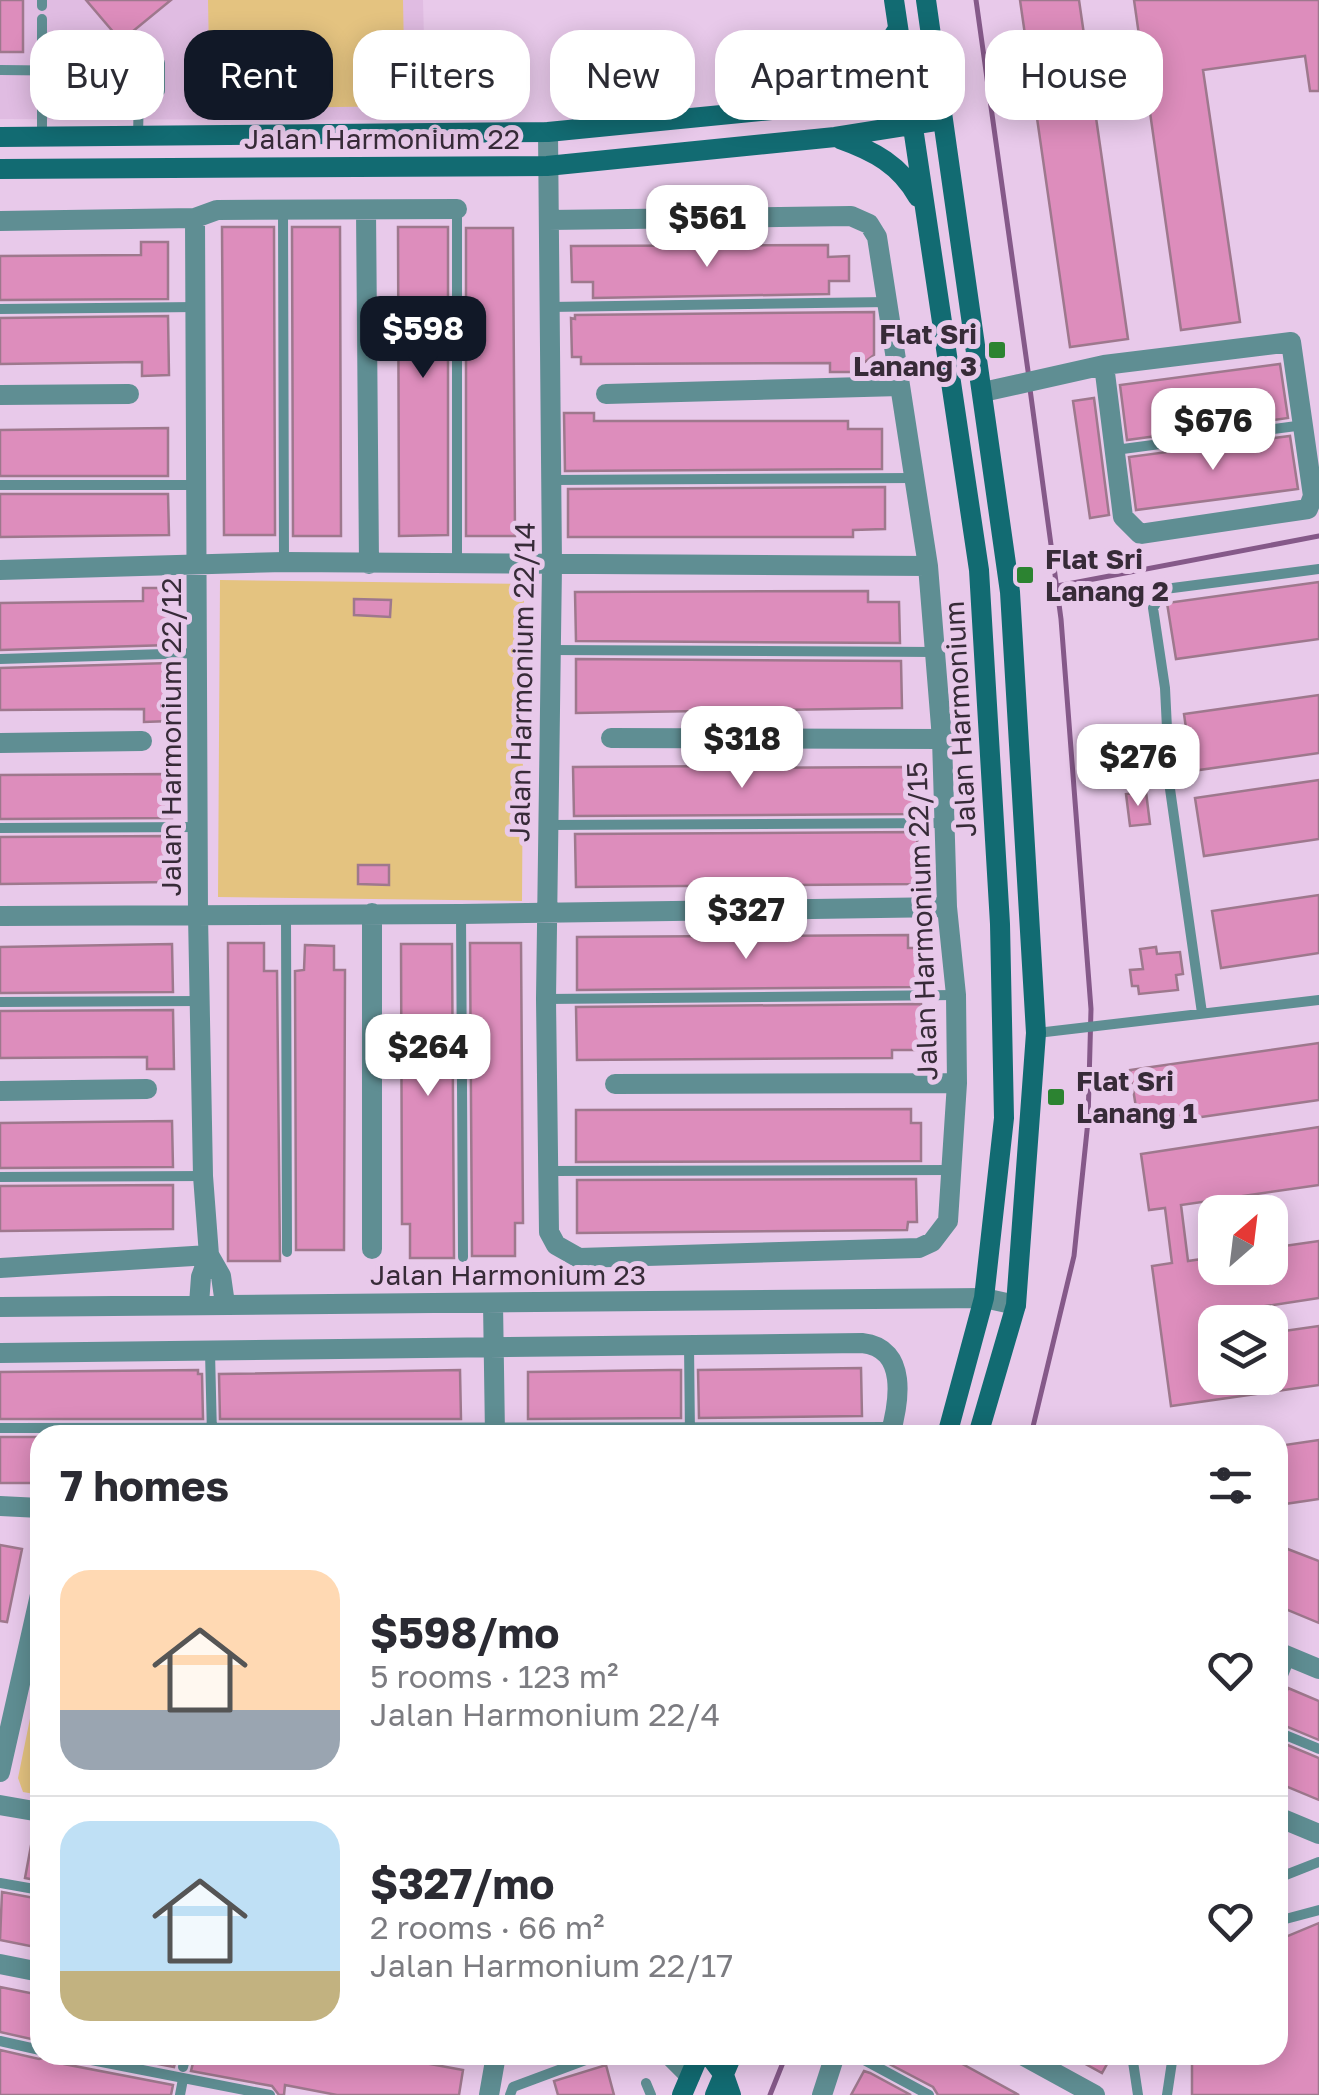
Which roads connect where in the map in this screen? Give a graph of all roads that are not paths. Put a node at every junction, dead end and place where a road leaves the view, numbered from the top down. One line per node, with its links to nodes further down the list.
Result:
1 (894, 0): 3 (main road, Jalan Harmonium)
2 (926, 0): 6 (main road, Jalan Harmonium)
3 (898, 25): 4 (main road); 5 (main road, Jalan Harmonium)
4 (896, 30)
5 (899, 30)
6 (930, 30)
7 (0, 70): 8 (lane)
8 (30, 70)
9 (139, 92): 9 (lane)
10 (715, 115): 16 (main road, Jalan Harmonium 22)
11 (42, 120): 19 (lane)
12 (138, 120): 20 (lane)
13 (911, 120): 15 (main road, Jalan Harmonium)
14 (942, 120): 15 (main road, Jalan Harmonium 22); 36 (main road, Jalan Harmonium)
15 (912, 125): 18 (main road, Jalan Harmonium 22); 23 (main road, Jalan Harmonium)
16 (548, 132): 20 (main road, Jalan Harmonium 22); 21 (street, Jalan Harmonium 22/14)
17 (0, 137): 19 (main road, Jalan Harmonium 22)
18 (835, 137): 21 (main road, Jalan Harmonium 22); 23 (main road)
19 (42, 138): 20 (main road, Jalan Harmonium 22)
20 (138, 138)
21 (547, 166): 22 (main road, Jalan Harmonium 22); 28 (street, Jalan Harmonium 22/14)
22 (0, 169)
23 (924, 208): 94 (main road, Jalan Harmonium)
24 (457, 209): 26 (street); 49 (lane)
25 (283, 210): 26 (street); 27 (street); 46 (lane)
26 (366, 210): 48 (street)
27 (196, 218): 29 (street); 31 (street, Jalan Harmonium 22/12)
28 (548, 220): 30 (street, Jalan Harmonium 22/15); 32 (street, Jalan Harmonium 22/14)
29 (0, 221)
30 (889, 302): 32 (lane); 35 (street, Jalan Harmonium 22/15)
31 (197, 307): 33 (lane); 45 (street, Jalan Harmonium 22/12)
32 (549, 307): 43 (street, Jalan Harmonium 22/14)
33 (0, 309)
34 (1104, 364): 36 (street); 40 (street); 41 (street)
35 (900, 386): 38 (street); 42 (street, Jalan Harmonium 22/15)
36 (983, 392): 79 (main road, Jalan Harmonium)
37 (130, 394): 39 (street)
38 (606, 394)
39 (0, 395)
40 (1304, 425): 41 (lane); 41 (street)
41 (1114, 450)
42 (914, 478): 43 (lane); 51 (street, Jalan Harmonium 22/15)
43 (551, 480): 50 (street, Jalan Harmonium 22/14)
44 (0, 485): 45 (lane)
45 (198, 485): 47 (street, Jalan Harmonium 22/12)
46 (284, 562): 47 (street); 48 (street)
47 (199, 564): 53 (street); 56 (street, Jalan Harmonium 22/12)
48 (368, 564): 49 (street)
49 (456, 564): 50 (street)
50 (552, 565): 51 (street); 54 (street, Jalan Harmonium 22/14)
51 (928, 566): 55 (street, Jalan Harmonium 22/15)
52 (1319, 569): 78 (lane)
53 (0, 570)
54 (551, 650): 55 (lane); 63 (street, Jalan Harmonium 22/14)
55 (935, 652): 59 (street, Jalan Harmonium 22/15)
56 (198, 653): 57 (lane); 64 (street, Jalan Harmonium 22/12)
57 (0, 658)
58 (611, 738): 59 (street)
59 (942, 739): 62 (street, Jalan Harmonium 22/15)
60 (142, 741): 61 (street)
61 (0, 743)
62 (944, 824): 63 (lane); 66 (street, Jalan Harmonium 22/15)
63 (547, 826): 67 (street, Jalan Harmonium 22/14)
64 (198, 827): 65 (lane); 71 (street, Jalan Harmonium 22/12)
65 (0, 828)
66 (947, 907): 67 (street); 73 (street, Jalan Harmonium 22/15)
67 (547, 912): 70 (street); 74 (street, Jalan Harmonium 22/14)
68 (286, 914): 69 (street); 71 (street); 90 (lane)
69 (372, 914): 70 (street); 89 (street)
70 (461, 914): 92 (lane)
71 (198, 915): 72 (street); 77 (street, Jalan Harmonium 22/12)
72 (0, 916)
73 (956, 995): 74 (lane); 80 (street, Jalan Harmonium 22/15)
74 (546, 998): 85 (street, Jalan Harmonium 22/14)
75 (1319, 1000): 78 (lane)
76 (0, 1002): 77 (lane)
77 (200, 1002): 86 (street, Jalan Harmonium 22/12)
78 (1202, 1013): 79 (lane)
79 (1036, 1033): 98 (main road, Jalan Harmonium)
80 (957, 1083): 81 (street); 84 (street, Jalan Harmonium 22/15)
81 (614, 1084)
82 (147, 1089): 83 (street)
83 (0, 1091)
84 (952, 1170): 85 (lane); 88 (street, Jalan Harmonium 22/15)
85 (548, 1171): 88 (street, Jalan Harmonium 22/14)
86 (204, 1176): 87 (lane); 91 (street, Jalan Harmonium 22/12)
87 (0, 1177)
88 (548, 1232)
89 (372, 1249)
90 (287, 1252)
91 (208, 1255): 93 (street); 96 (street, Jalan Harmonium 22/12); 97 (street, Jalan Harmonium 22/12)
92 (463, 1257)
93 (0, 1268)
94 (984, 1298): 95 (street, Jalan Harmonium 23); 98 (street, Jalan Harmonium 23); 108 (main road, Jalan Harmonium)
95 (492, 1303): 97 (street, Jalan Harmonium 23); 101 (street)
96 (200, 1304): 97 (street, Jalan Harmonium 23); 99 (street, Jalan Harmonium 23)
97 (225, 1304)
98 (1016, 1304): 109 (main road, Jalan Harmonium)
99 (0, 1306)
100 (689, 1345): 101 (street); 106 (lane); 107 (street)
101 (493, 1348): 102 (street); 105 (street)
102 (210, 1352): 103 (street); 104 (lane)
103 (0, 1354)
104 (212, 1425)
105 (495, 1425)
106 (690, 1425)
107 (892, 1425)
108 (951, 1425)
109 (981, 1425)
110 (0, 1428): 111 (lane)
111 (30, 1428)
112 (0, 1506): 113 (street)
113 (30, 1508)
114 (30, 1639): 119 (street)
115 (1288, 1657): 116 (street)
116 (1319, 1670)
117 (1288, 1736): 118 (lane)
118 (1319, 1749)
119 (0, 1772)
120 (0, 1804): 121 (street)
121 (30, 1810)
122 (1288, 1821): 123 (street)
123 (1319, 1834)
124 (1319, 1862): 125 (lane)
125 (1288, 1874)
126 (0, 1883): 127 (lane)
127 (30, 1888)
128 (1319, 1910): 129 (lane)
129 (1288, 1919)
130 (0, 1964): 131 (street)
131 (30, 1970)
132 (0, 2042): 133 (lane)
133 (30, 2048)
134 (494, 2065): 148 (street)
135 (572, 2065): 149 (lane)
136 (714, 2065): 145 (main road)
137 (832, 2065): 152 (street)
138 (874, 2065): 153 (lane)
139 (1040, 2065): 154 (street)
140 (1134, 2065): 155 (lane)
141 (1172, 2065): 156 (lane)
142 (184, 2067): 146 (lane); 147 (lane)
143 (646, 2083): 150 (lane)
144 (686, 2086): 151 (main road)
145 (724, 2088)
146 (180, 2095)
147 (270, 2095)
148 (488, 2095)
149 (510, 2095)
150 (652, 2095)
151 (704, 2095)
152 (822, 2095)
153 (929, 2095)
154 (1095, 2095)
155 (1138, 2095)
156 (1168, 2095)

